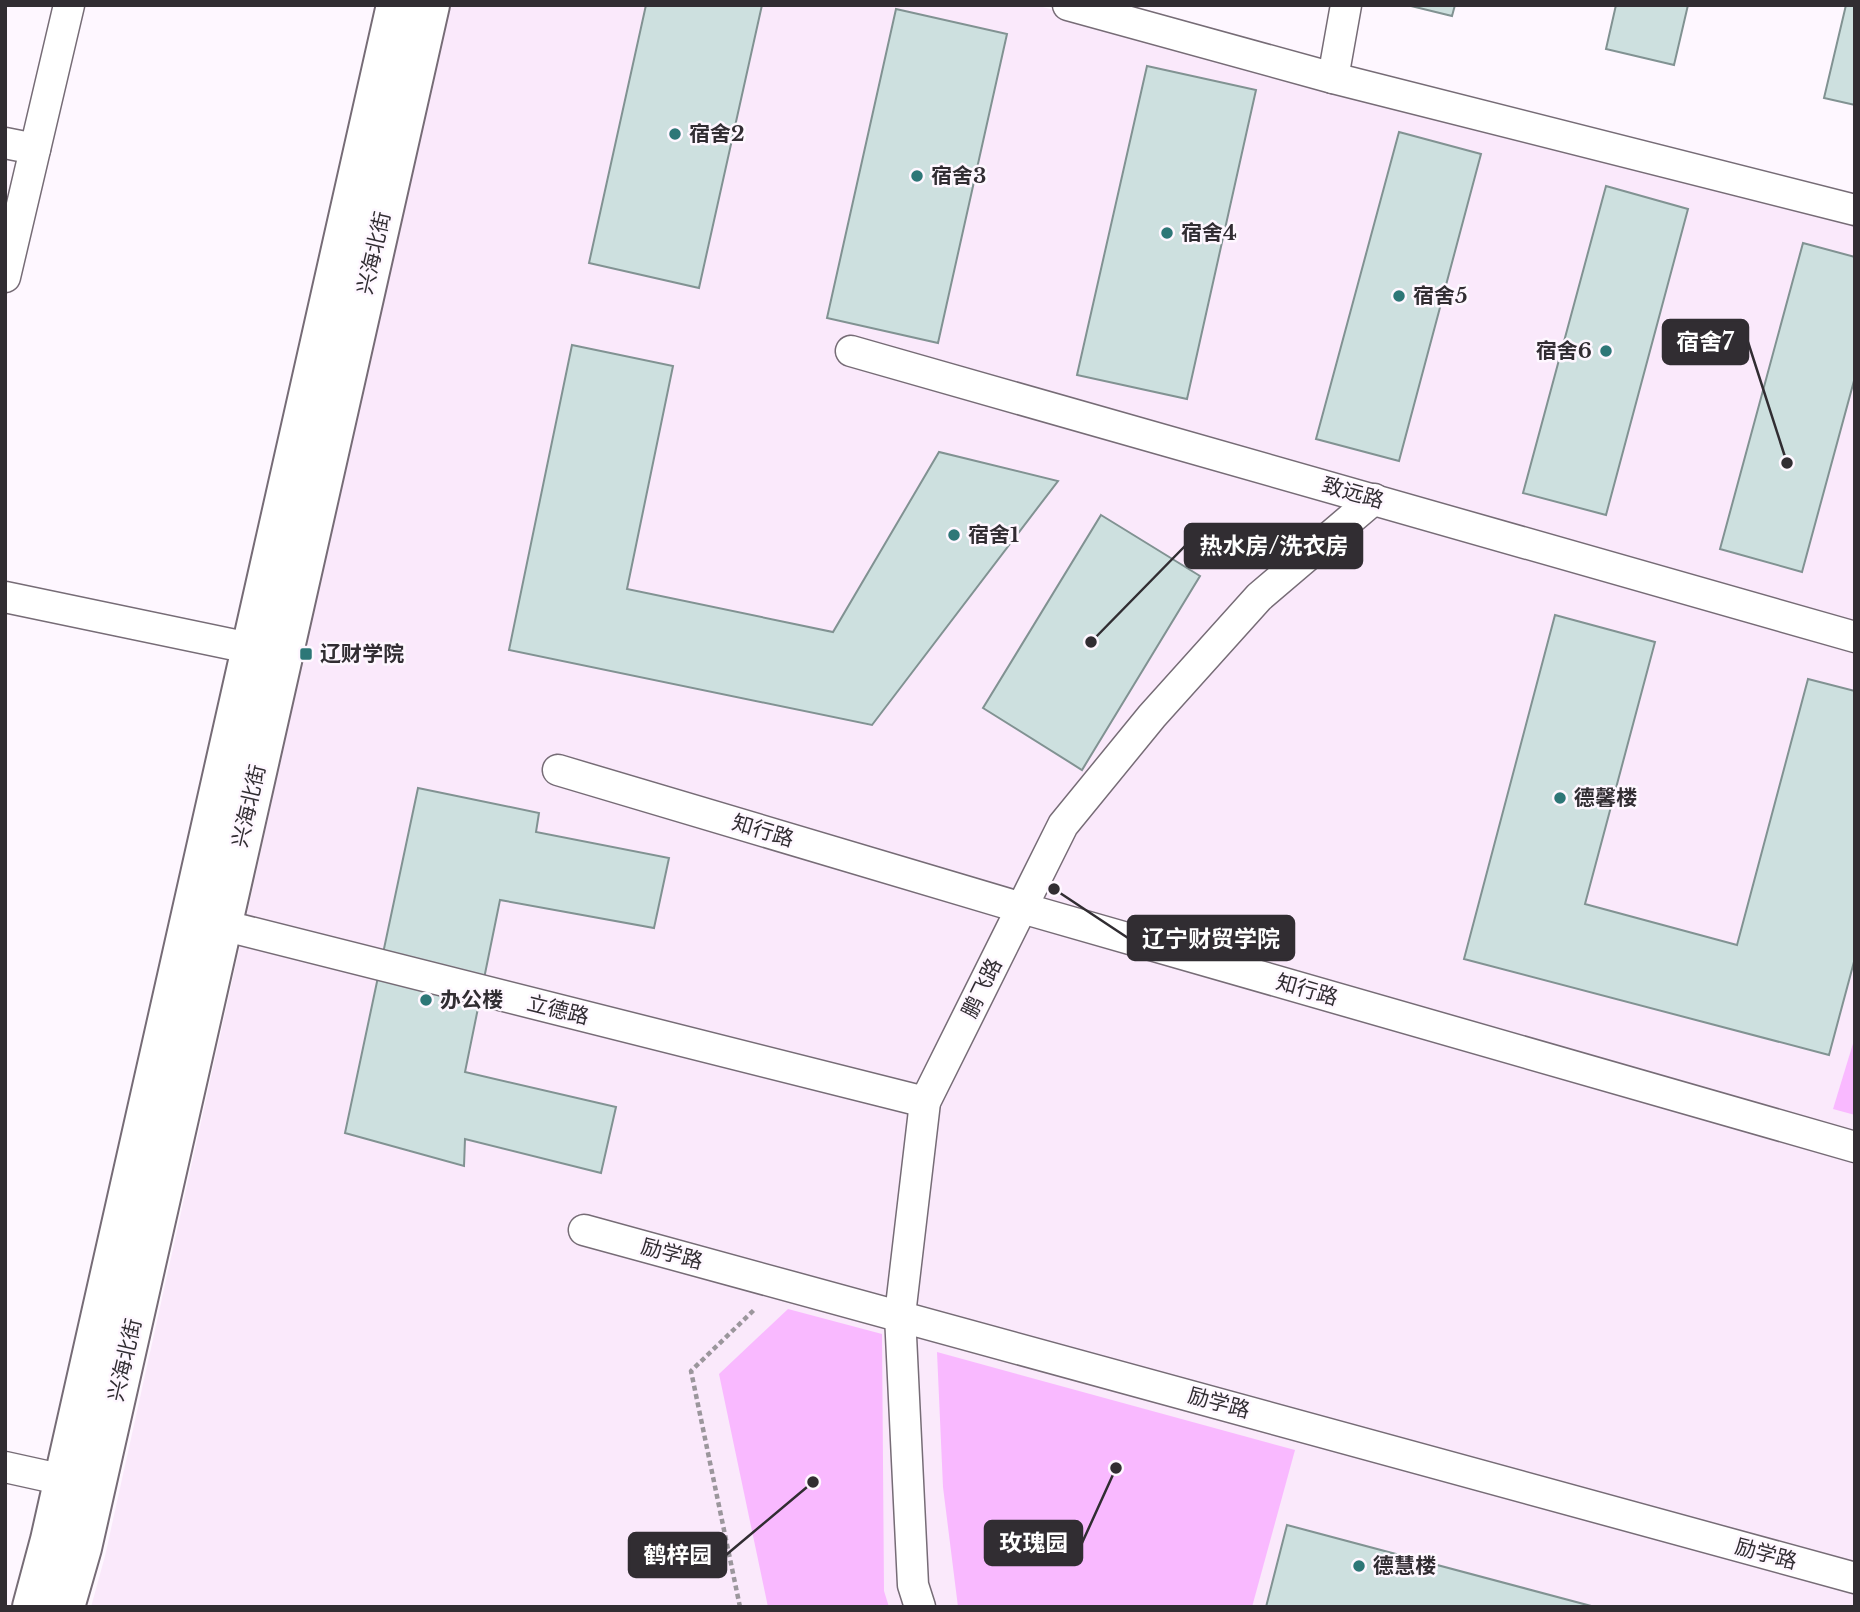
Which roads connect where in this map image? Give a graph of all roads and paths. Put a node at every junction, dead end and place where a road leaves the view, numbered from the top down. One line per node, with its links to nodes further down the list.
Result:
1 (69, 5): 8 (street)
2 (396, 5): 15 (main road, 兴海北街)
3 (430, 5): 15 (main road, 兴海北街)
4 (1069, 5): 6 (street)
5 (1346, 5): 6 (street)
6 (1333, 78): 9 (street)
7 (5, 143): 8 (street)
8 (35, 149): 10 (street)
9 (1855, 210)
10 (5, 277)
11 (851, 351): 12 (street, 致远路)
12 (1374, 499): 14 (street, 致远路); 17 (street, 鹏飞路)
13 (5, 597): 15 (street)
14 (1855, 637)
15 (268, 651): 18 (main road, 兴海北街)
16 (558, 770): 17 (street, 知行路)
17 (1022, 908): 19 (street, 鹏飞路); 20 (street, 知行路)
18 (207, 922): 19 (street, 立德路); 25 (main road, 兴海北街); 28 (main road, 兴海北街)
19 (925, 1102): 23 (street, 鹏飞路)
20 (1855, 1147)
21 (584, 1230): 22 (street, 励学路)
22 (782, 1284): 23 (street, 励学路); 29 (path)
23 (900, 1315): 26 (street, 励学路); 30 (street, 鹏飞路)
24 (5, 1467): 25 (street)
25 (64, 1480): 27 (main road, 兴海北街)
26 (1855, 1578)
27 (32, 1607)
28 (65, 1607)
29 (740, 1607)
30 (920, 1607)

